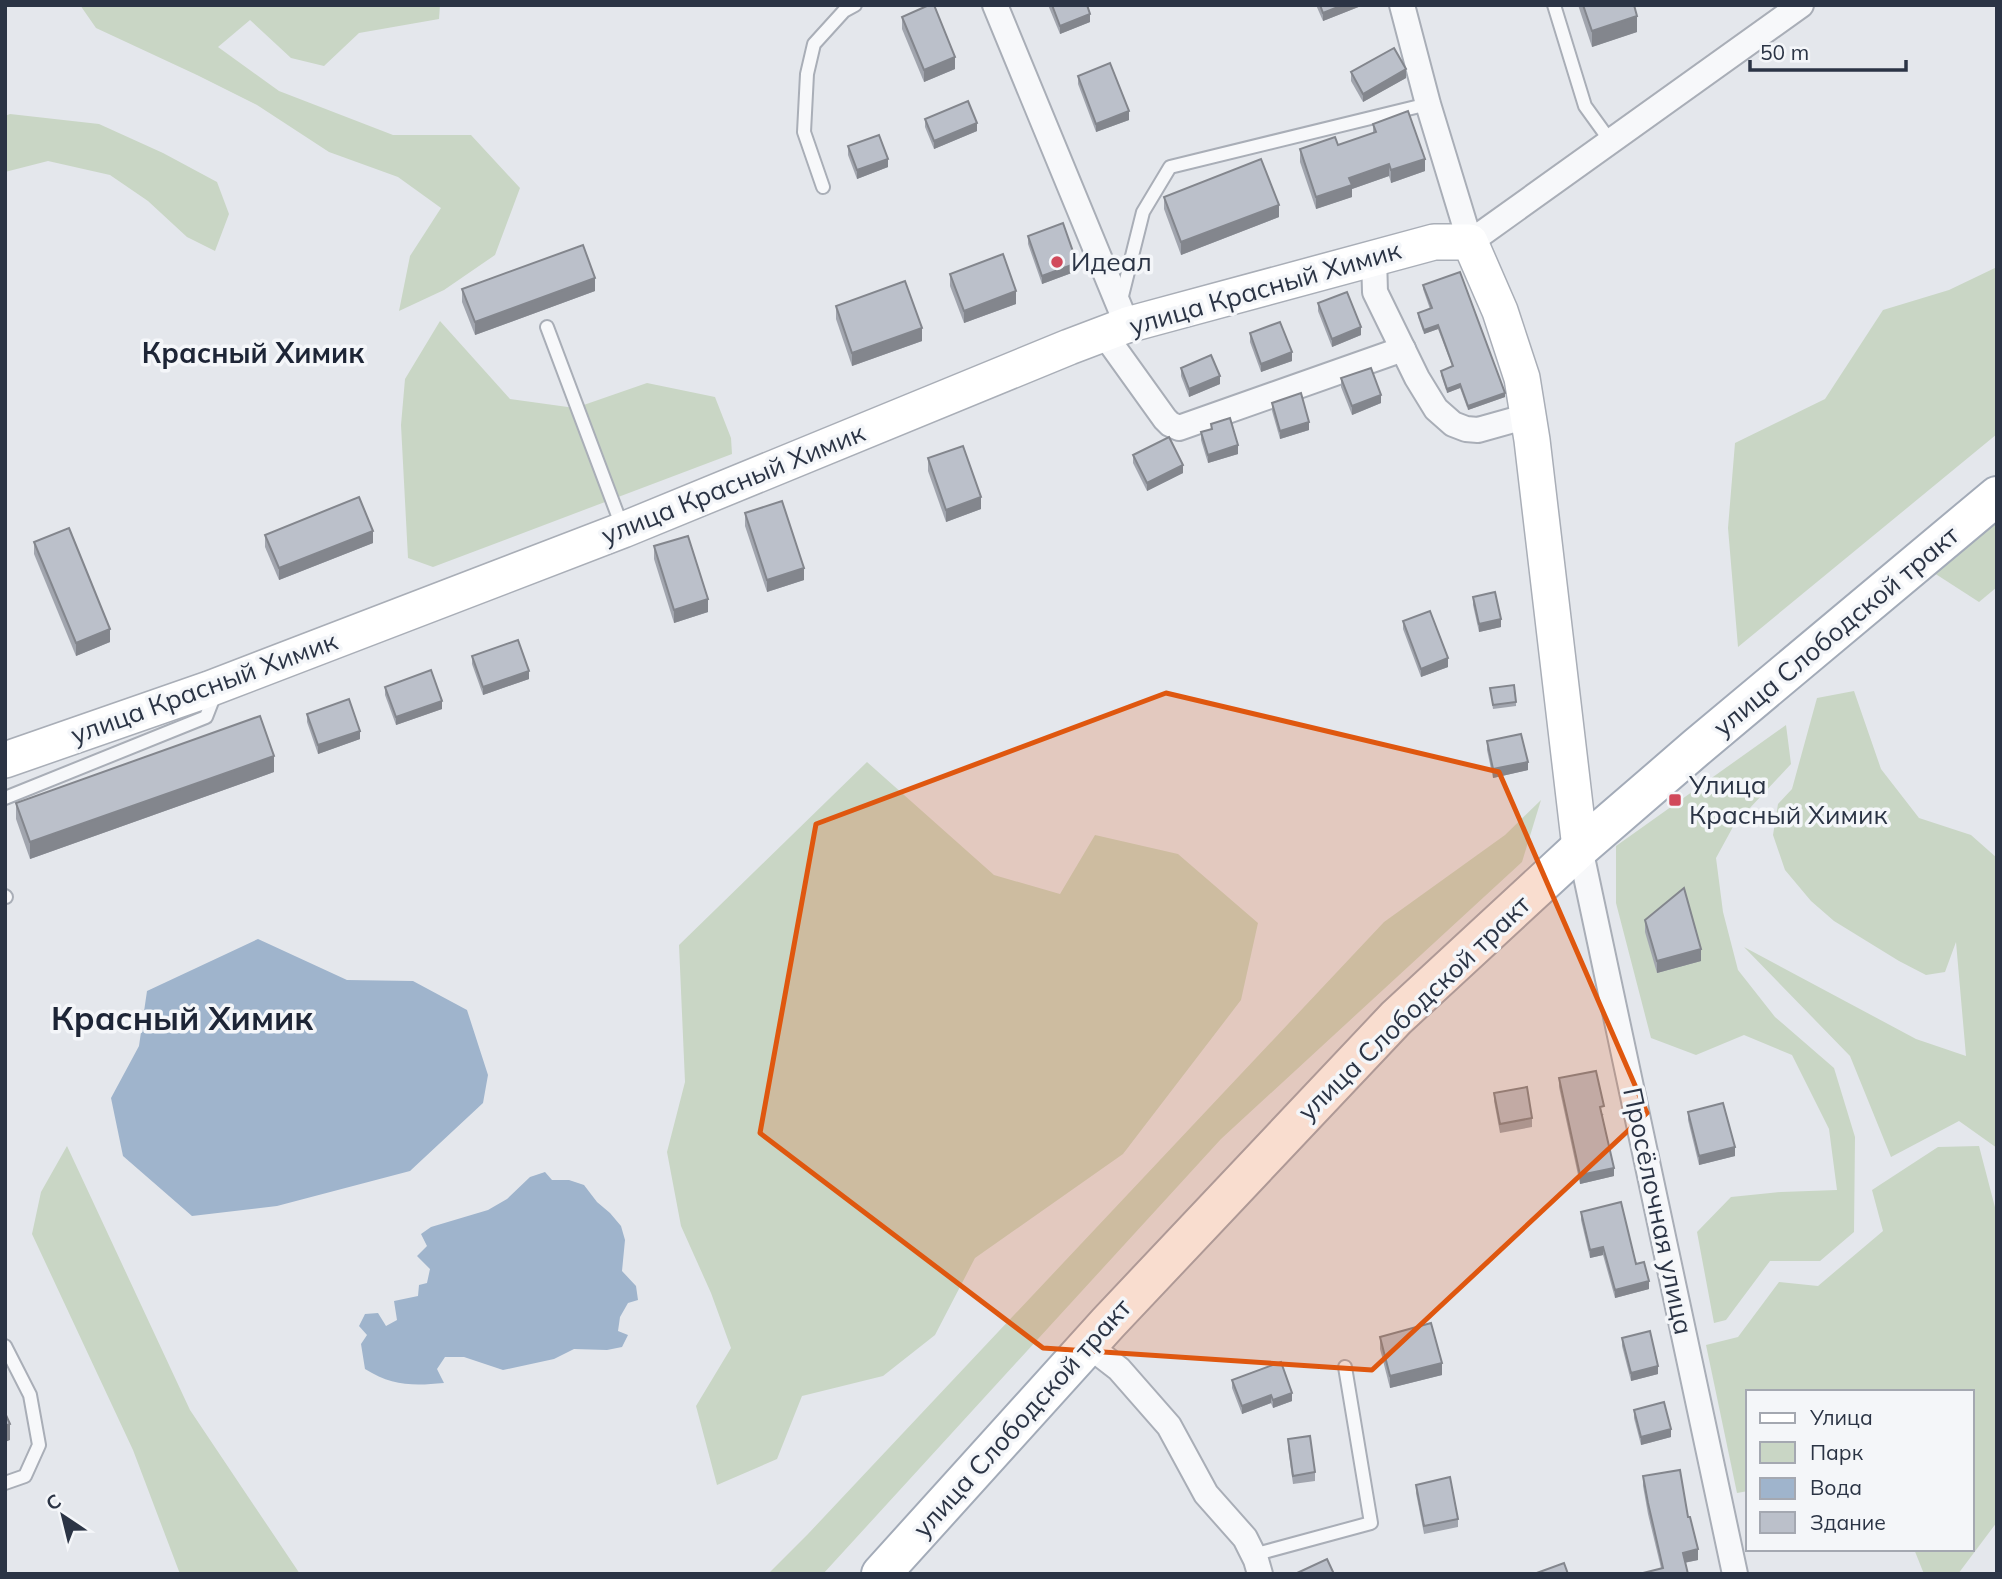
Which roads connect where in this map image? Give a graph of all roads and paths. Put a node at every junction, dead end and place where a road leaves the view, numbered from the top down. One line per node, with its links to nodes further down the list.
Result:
1 (856, 5): 8 (lane)
2 (995, 5): 11 (street)
3 (1402, 5): 6 (street)
4 (1554, 5): 7 (lane)
5 (1801, 5): 7 (street)
6 (1428, 104): 9 (street); 11 (lane)
7 (1611, 142): 9 (street)
8 (823, 187)
9 (1470, 242): 10 (street, улица Красный Химик); 14 (street)
10 (1374, 257): 11 (street, улица Красный Химик); 13 (street)
11 (1117, 322): 13 (street); 16 (street, улица Красный Химик)
12 (547, 327): 16 (lane)
13 (1403, 349): 14 (street)
14 (1528, 416): 20 (street)
15 (1997, 496): 20 (main road, улица Слободской тракт)
16 (623, 530): 17 (street, улица Красный Химик)
17 (209, 689): 18 (street, улица Красный Химик); 19 (lane)
18 (5, 760)
19 (5, 798)
20 (1580, 848): 21 (main road, улица Слободской тракт); 27 (street, Просёлочная улица)
21 (1088, 1345): 25 (street); 26 (main road, улица Слободской тракт)
22 (5, 1346): 24 (lane)
23 (1345, 1367): 25 (lane)
24 (5, 1483)
25 (1257, 1564)
26 (881, 1574)
27 (1735, 1574)

